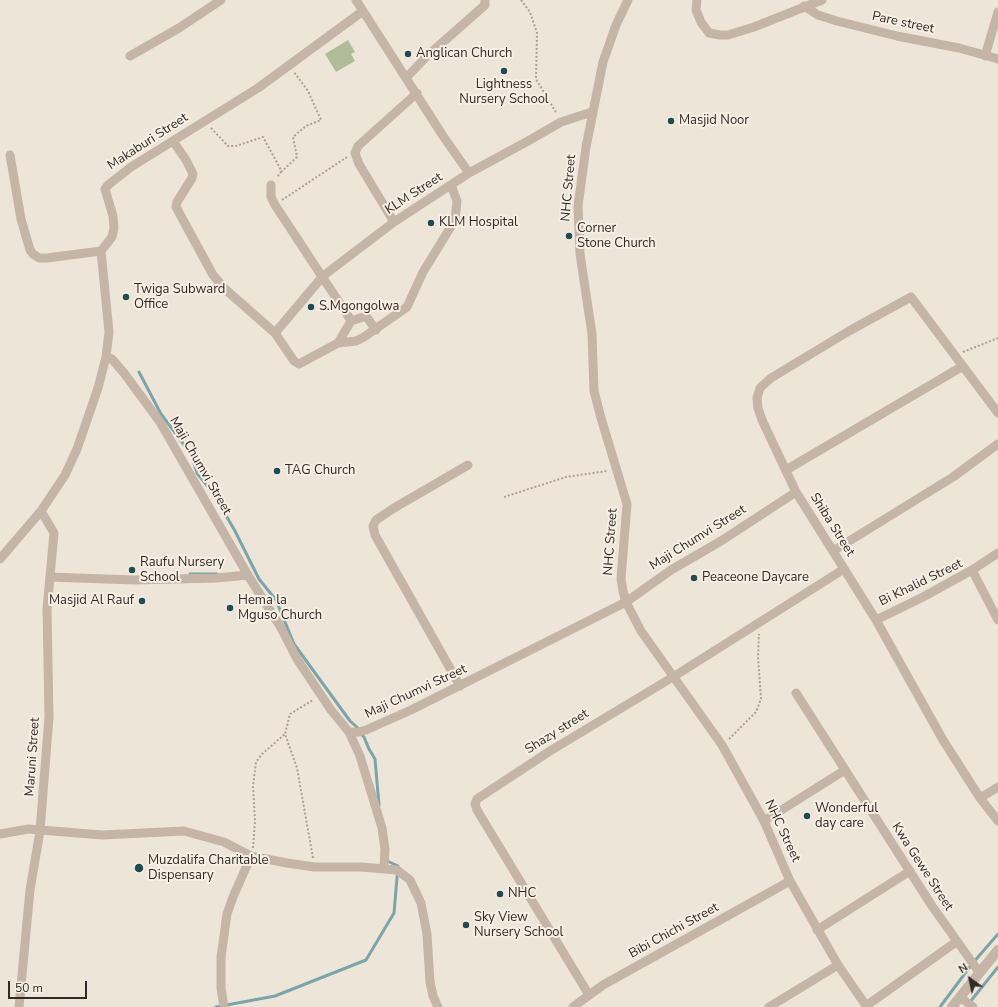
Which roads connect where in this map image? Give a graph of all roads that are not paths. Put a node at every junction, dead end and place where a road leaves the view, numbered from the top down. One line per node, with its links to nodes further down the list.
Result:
1 (221, 0): 10 (street)
2 (356, 0): 8 (street)
3 (485, 0): 13 (street)
4 (628, 0): 15 (street, NHC Street)
5 (697, 0): 7 (street)
6 (822, 0): 7 (street)
7 (804, 6): 11 (street, Pare street)
8 (363, 11): 13 (street); 16 (street, Makaburi Street)
9 (998, 12): 11 (street)
10 (130, 56)
11 (986, 56): 12 (street, Pare street)
12 (998, 59)
13 (406, 78): 14 (street)
14 (416, 93): 18 (street); 21 (street)
15 (592, 112): 18 (street, KLM Street); 43 (street, NHC Street)
16 (174, 141): 22 (street, Makaburi Street); 26 (street)
17 (10, 156): 22 (street)
18 (469, 173): 20 (street, KLM Street)
19 (271, 185): 23 (street)
20 (451, 185): 21 (street, KLM Street); 25 (street)
21 (394, 222): 23 (street, KLM Street)
22 (101, 252): 28 (street)
23 (323, 276): 24 (street); 26 (street, KLM Street)
24 (352, 321): 25 (street); 27 (street)
25 (376, 330): 27 (street)
26 (275, 333): 27 (street)
27 (338, 343)
28 (106, 357): 35 (street); 41 (street, Maji Chumvi Street)
29 (963, 366): 30 (street); 33 (street); 33 (street, Shiba Street)
30 (998, 413)
31 (998, 444): 36 (street)
32 (468, 465): 47 (street)
33 (786, 470): 34 (street, Shiba Street)
34 (796, 492): 36 (street, Shiba Street); 43 (street, Maji Chumvi Street)
35 (41, 511): 38 (street); 42 (street, Maruni Street)
36 (833, 550): 39 (street, Shiba Street)
37 (998, 553): 40 (street)
38 (0, 559)
39 (844, 569): 44 (street, Shiba Street); 46 (street, Shazy street)
40 (972, 570): 44 (street, Bi Khalid Street); 45 (street, Bi Khalid Street)
41 (248, 575): 42 (street); 49 (street, Maji Chumvi Street)
42 (50, 577): 55 (street, Maruni Street)
43 (626, 602): 46 (street, NHC Street); 47 (street, Maji Chumvi Street)
44 (876, 620): 52 (street, Shiba Street)
45 (998, 620)
46 (673, 677): 53 (street, NHC Street); 66 (street, Shazy street)
47 (460, 686): 49 (street, Maji Chumvi Street)
48 (796, 693): 50 (street, Kwa Gewe Street)
49 (349, 732): 58 (street)
50 (845, 770): 53 (street); 59 (street, Kwa Gewe Street)
51 (998, 787): 52 (street)
52 (980, 798): 54 (street, Shiba Street)
53 (764, 821): 60 (street, NHC Street)
54 (998, 821)
55 (40, 831): 56 (street); 57 (street); 69 (street, Maruni Street)
56 (0, 834)
57 (251, 856): 58 (street); 70 (street)
58 (384, 868): 71 (street)
59 (910, 871): 61 (street); 62 (street, Kwa Gewe Street)
60 (790, 881): 61 (street, NHC Street); 66 (street, Bibi Chichi Street)
61 (817, 930): 64 (street, NHC Street)
62 (956, 942): 65 (street, Kwa Gewe Street); 68 (street)
63 (998, 950): 65 (street)
64 (838, 965): 68 (street, NHC Street); 73 (street)
65 (979, 972): 67 (street)
66 (589, 995): 72 (street, Bibi Chichi Street)
67 (960, 997): 74 (street); 75 (street)
68 (866, 1006)
69 (19, 1007)
70 (224, 1007)
71 (438, 1007)
72 (573, 1007)
73 (769, 1007)
74 (952, 1007)
75 (973, 1007)

